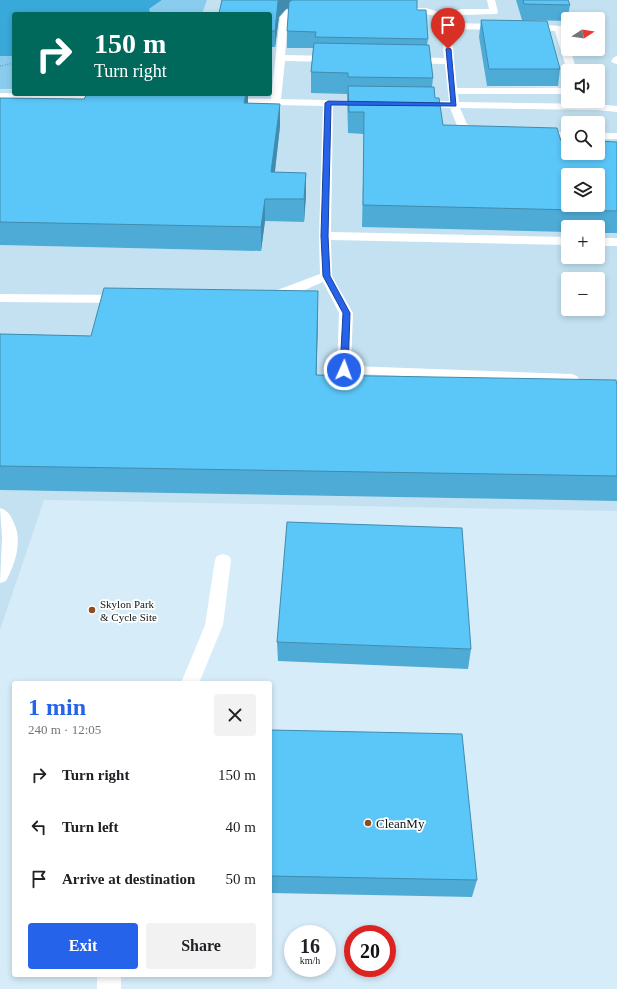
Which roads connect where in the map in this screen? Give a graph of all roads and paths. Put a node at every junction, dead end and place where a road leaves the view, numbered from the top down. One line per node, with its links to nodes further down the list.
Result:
1 (491, 0): 4 (lane)
2 (318, 11): 5 (lane)
3 (394, 11): 4 (lane)
4 (445, 21): 8 (lane); 10 (lane)
5 (280, 58): 6 (lane); 19 (lane)
6 (342, 59)
7 (404, 60): 8 (lane)
8 (450, 61): 12 (lane)
9 (12, 63): 11 (path)
10 (570, 64)
11 (0, 66)
12 (453, 91): 13 (lane); 25 (lane)
13 (561, 91)
14 (0, 96): 15 (lane)
15 (58, 96): 16 (lane)
16 (104, 96): 17 (lane)
17 (119, 99)
18 (221, 101): 19 (lane)
19 (276, 102): 21 (lane)
20 (617, 102): 24 (lane)
21 (328, 103): 22 (lane); 34 (lane)
22 (375, 104)
23 (407, 104): 25 (lane)
24 (605, 104)
25 (454, 105): 26 (lane); 29 (lane)
26 (561, 106)
27 (605, 107): 28 (lane)
28 (617, 109)
29 (492, 134)
30 (530, 135): 31 (lane)
31 (561, 135)
32 (605, 136): 33 (lane)
33 (617, 136)
34 (325, 236): 35 (lane); 38 (lane)
35 (561, 241)
36 (605, 242): 37 (lane)
37 (617, 242)
38 (326, 276): 41 (lane); 42 (lane)
39 (0, 298): 40 (lane)
40 (135, 300)
41 (253, 300)
42 (586, 380)
43 (0, 514): 45 (lane)
44 (223, 560): 46 (lane)
45 (0, 576)
46 (191, 681)
47 (109, 977): 48 (lane)
48 (109, 989)

